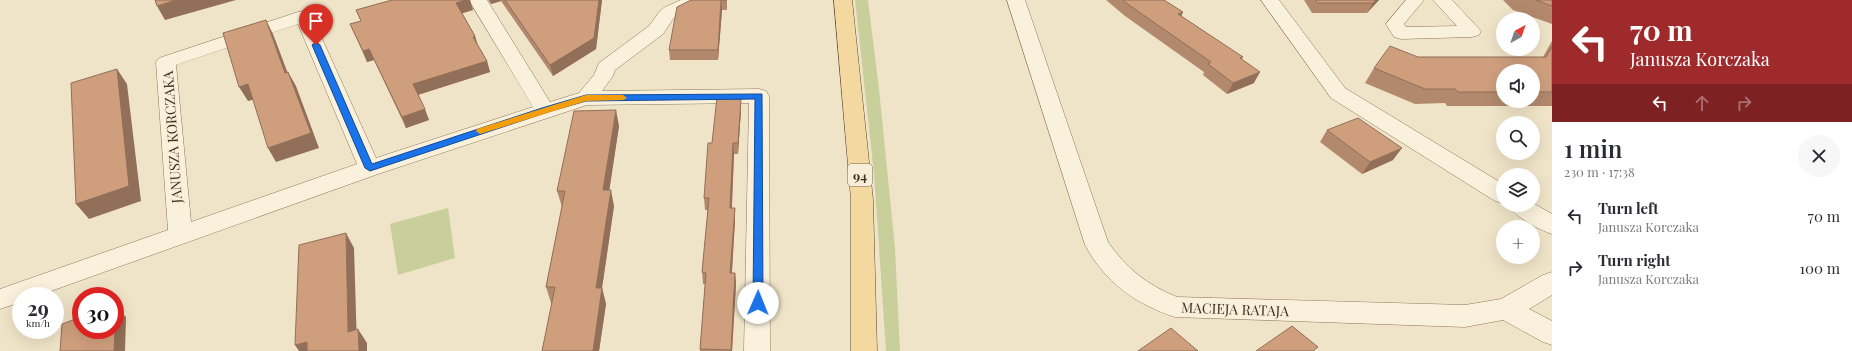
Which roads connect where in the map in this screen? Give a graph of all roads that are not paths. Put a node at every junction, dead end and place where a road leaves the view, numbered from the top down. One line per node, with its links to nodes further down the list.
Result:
1 (478, 0): 9 (street)
2 (843, 0): 20 (main road, 94)
3 (1016, 0): 17 (street, MACIEJA RATAJA)
4 (1270, 0): 11 (street)
5 (1415, 0): 6 (street)
6 (1442, 0)
7 (693, 1): 8 (street)
8 (586, 98): 9 (street); 19 (street)
9 (545, 110): 10 (street)
10 (370, 168): 14 (street); 14 (street, JANUSZA KORCZAKA)
11 (1496, 191)
12 (1531, 212): 13 (street)
13 (1552, 225)
14 (180, 234): 16 (street)
15 (1552, 282): 17 (street, MACIEJA RATAJA)
16 (0, 300)
17 (1506, 309): 18 (street)
18 (1552, 334)
19 (758, 351)
20 (864, 351)

